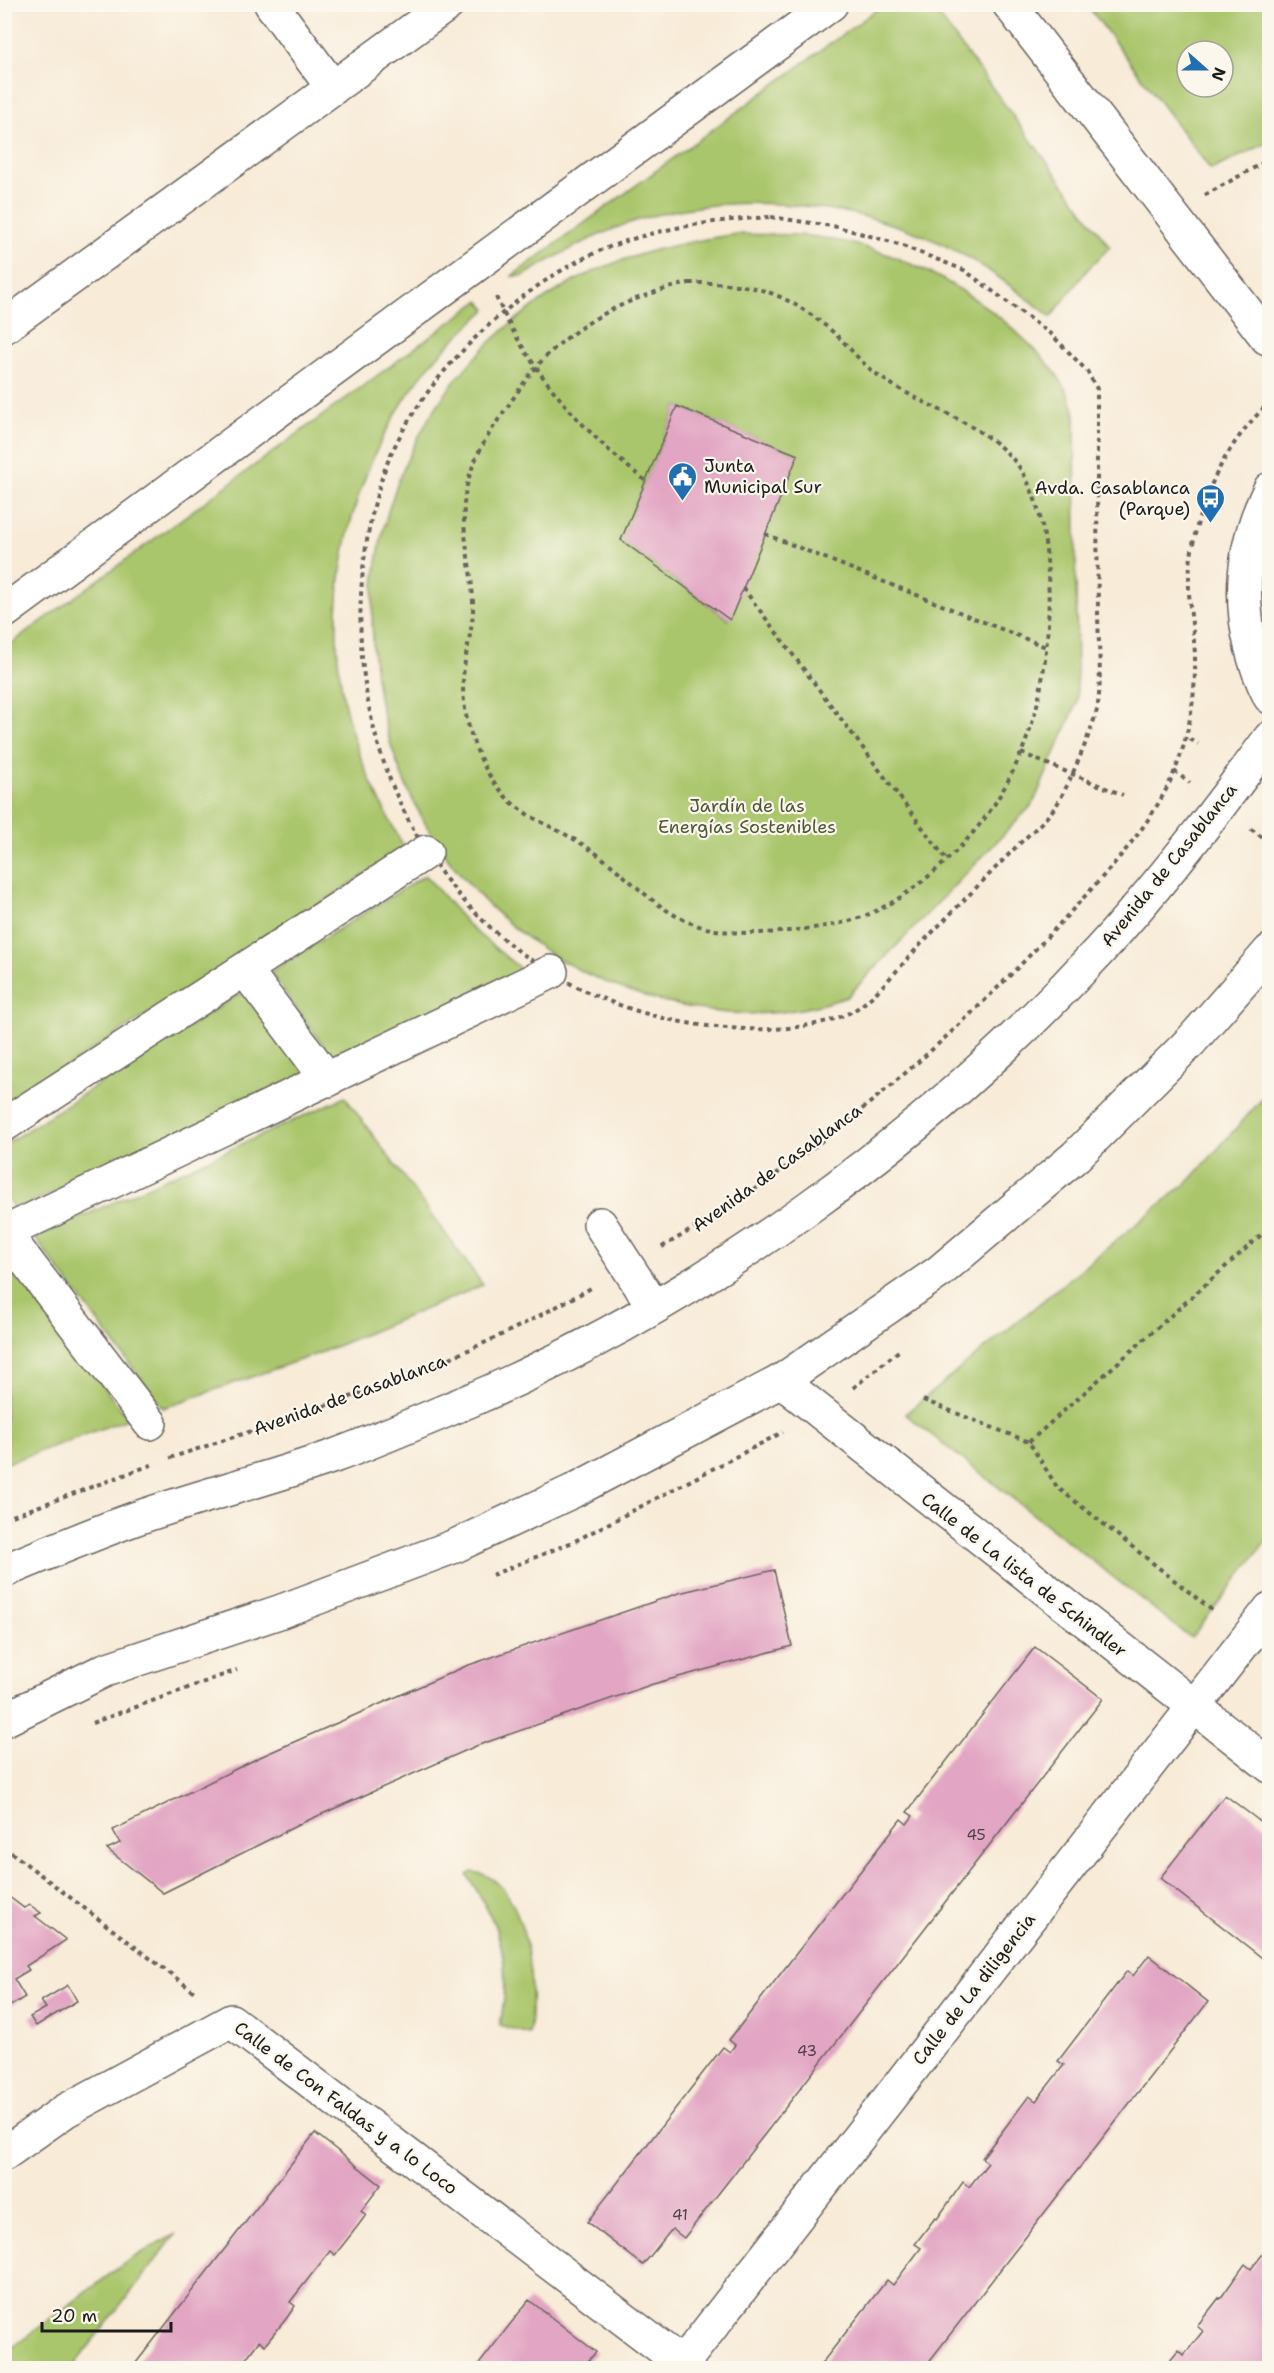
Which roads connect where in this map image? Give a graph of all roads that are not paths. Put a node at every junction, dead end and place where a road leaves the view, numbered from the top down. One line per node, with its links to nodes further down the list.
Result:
1 (271, 4): 5 (street)
2 (448, 4): 5 (street)
3 (831, 4): 9 (street)
4 (1009, 4): 7 (street)
5 (333, 88): 6 (street)
6 (4, 327)
7 (1267, 338)
8 (1269, 489): 10 (street)
9 (4, 612)
10 (1269, 697)
11 (1269, 738): 20 (street, Avenida de Casablanca)
12 (426, 852): 14 (street)
13 (1269, 951): 21 (street)
14 (246, 971): 16 (street); 17 (street)
15 (551, 972): 16 (street)
16 (328, 1080): 19 (street)
17 (4, 1125)
18 (600, 1224): 20 (street)
19 (5, 1233): 22 (street)
20 (654, 1307): 23 (street, Avenida de Casablanca)
21 (781, 1381): 25 (street, Calle de La lista de Schindler); 26 (street)
22 (150, 1423)
23 (4, 1572)
24 (1269, 1609): 25 (street, Calle de La diligencia)
25 (1193, 1707): 27 (street, Calle de La lista de Schindler); 29 (street, Calle de La diligencia)
26 (4, 1720)
27 (1269, 1766)
28 (4, 2154): 29 (street, Calle de Con Faldas y a lo Loco)
29 (683, 2367)

